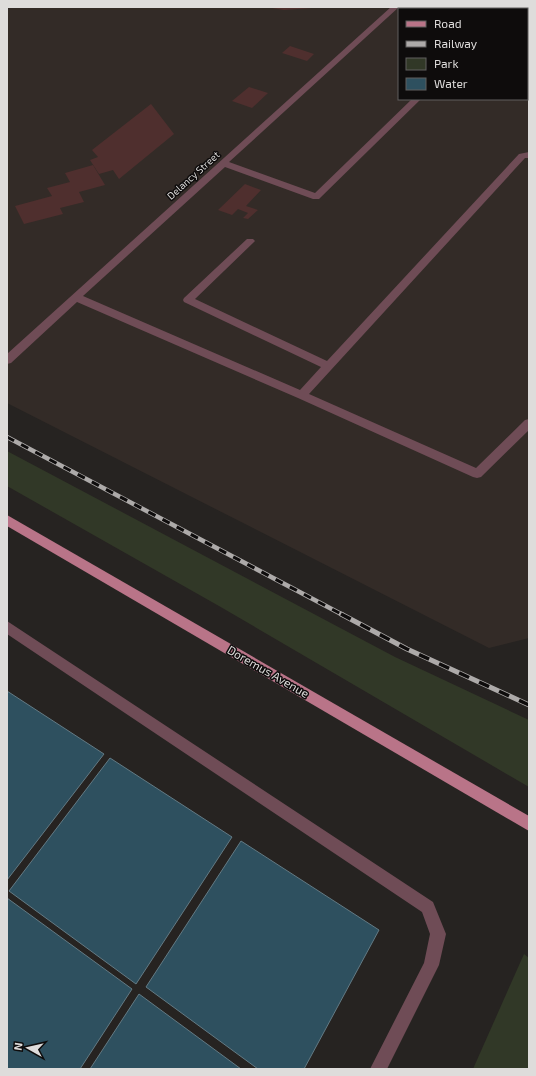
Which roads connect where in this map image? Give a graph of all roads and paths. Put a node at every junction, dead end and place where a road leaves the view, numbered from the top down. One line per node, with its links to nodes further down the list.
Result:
1 (395, 7): 4 (street, Delancy Street)
2 (416, 100): 4 (street)
3 (529, 155): 8 (street)
4 (223, 163): 6 (street, Delancy Street)
5 (250, 241): 8 (street)
6 (76, 297): 7 (street, Delancy Street); 9 (street)
7 (7, 360)
8 (328, 366): 9 (street)
9 (302, 395): 10 (street)
10 (529, 423)
11 (7, 520): 13 (main road, Doremus Avenue)
12 (7, 627): 14 (street)
13 (529, 824)
14 (378, 1069)

